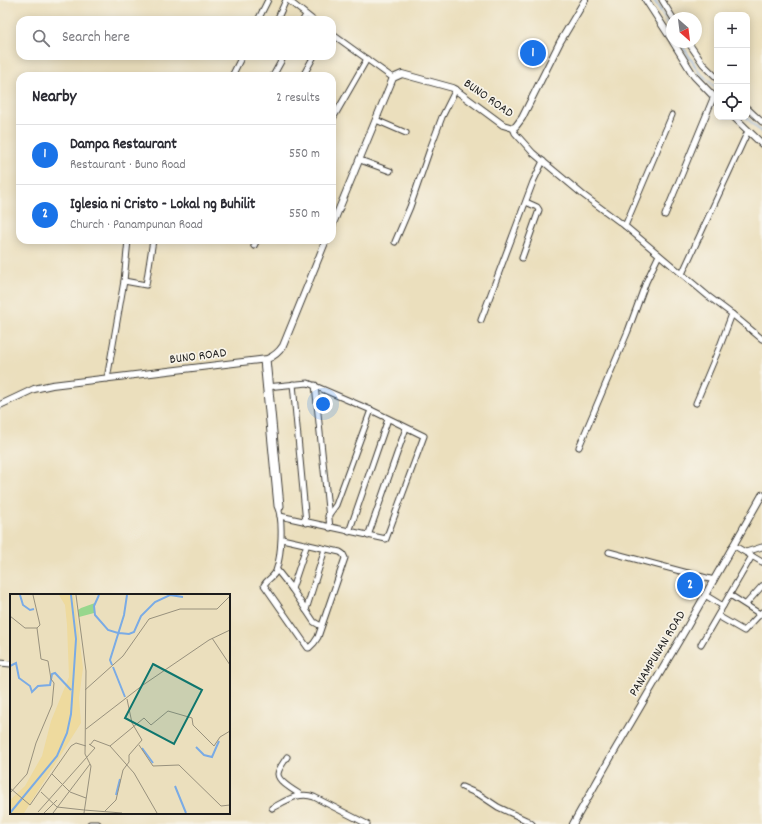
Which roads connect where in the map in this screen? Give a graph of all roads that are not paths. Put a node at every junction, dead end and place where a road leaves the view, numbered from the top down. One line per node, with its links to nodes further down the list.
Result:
1 (268, 0): 8 (street)
2 (287, 0): 7 (street); 9 (street)
3 (585, 0): 32 (street, BUNO ROAD)
4 (646, 0): 10 (street)
5 (662, 0): 6 (street)
6 (669, 12)
7 (306, 15)
8 (260, 16)
9 (279, 16)
10 (666, 32)
11 (336, 37): 14 (street)
12 (676, 48): 24 (street)
13 (692, 48): 21 (street)
14 (367, 59): 22 (street); 27 (street)
15 (240, 60): 18 (street)
16 (282, 60): 19 (street)
17 (312, 60): 20 (street)
18 (234, 72)
19 (275, 72)
20 (305, 72)
21 (714, 75)
22 (394, 78): 23 (street, BUNO ROAD); 29 (street)
23 (456, 89): 32 (street, BUNO ROAD); 43 (street)
24 (714, 97)
25 (714, 100): 40 (street)
26 (750, 111): 31 (street)
27 (336, 113)
28 (672, 115): 42 (street)
29 (376, 120): 34 (street); 36 (street)
30 (737, 120): 33 (street)
31 (762, 122)
32 (512, 128): 37 (street)
33 (748, 131): 35 (street); 49 (street)
34 (406, 133)
35 (762, 144)
36 (360, 160): 38 (street); 41 (street)
37 (543, 161): 39 (street); 42 (street)
38 (390, 171)
39 (526, 202): 48 (street); 52 (street)
40 (665, 215)
41 (336, 216)
42 (625, 226): 47 (street)
43 (395, 242)
44 (128, 244): 50 (street)
45 (152, 244): 50 (street)
46 (324, 244): 54 (street)
47 (659, 255): 49 (street); 64 (street)
48 (522, 258)
49 (682, 274): 51 (street)
50 (124, 281): 55 (street)
51 (732, 314): 53 (street); 59 (street)
52 (481, 320)
53 (762, 339)
54 (265, 359): 55 (street, BUNO ROAD); 58 (street)
55 (107, 379): 60 (street, BUNO ROAD)
56 (292, 384): 57 (street); 58 (street); 68 (street)
57 (315, 385): 61 (street); 67 (street)
58 (268, 387): 66 (street)
59 (696, 403)
60 (0, 405)
61 (370, 410): 62 (street); 67 (street)
62 (388, 419): 63 (street); 70 (street)
63 (406, 428): 71 (street); 71 (street)
64 (579, 447)
65 (762, 495): 74 (street, PANAMPUNAN ROAD)
66 (280, 516): 68 (street); 72 (street)
67 (328, 516): 69 (street)
68 (306, 522): 69 (street)
69 (330, 528): 70 (street)
70 (349, 532): 71 (street)
71 (368, 536)
72 (282, 539): 73 (street); 81 (street)
73 (307, 544): 76 (street); 84 (street)
74 (733, 545): 78 (street); 82 (street, PANAMPUNAN ROAD)
75 (762, 547): 78 (street)
76 (325, 548): 89 (street); 92 (street)
77 (609, 552): 82 (street)
78 (746, 552): 79 (street)
79 (752, 556): 80 (street); 86 (street)
80 (762, 562)
81 (277, 570): 84 (street); 92 (street)
82 (714, 580): 85 (street, PANAMPUNAN ROAD)
83 (762, 586): 87 (street)
84 (292, 589): 89 (street)
85 (705, 595): 88 (street); 104 (street, PANAMPUNAN ROAD)
86 (730, 595): 87 (street); 88 (street)
87 (746, 604): 90 (street)
88 (723, 606): 91 (street)
89 (306, 610): 92 (street)
90 (761, 613): 91 (street)
91 (718, 616): 93 (street)
92 (321, 626)
93 (701, 644)
94 (0, 663): 95 (street)
95 (10, 664)
96 (287, 757): 98 (street)
97 (462, 787): 103 (street)
98 (301, 795): 99 (street); 102 (street)
99 (272, 808)
100 (90, 824): 101 (street)
101 (98, 824)
102 (367, 824)
103 (532, 824)
104 (573, 824)

